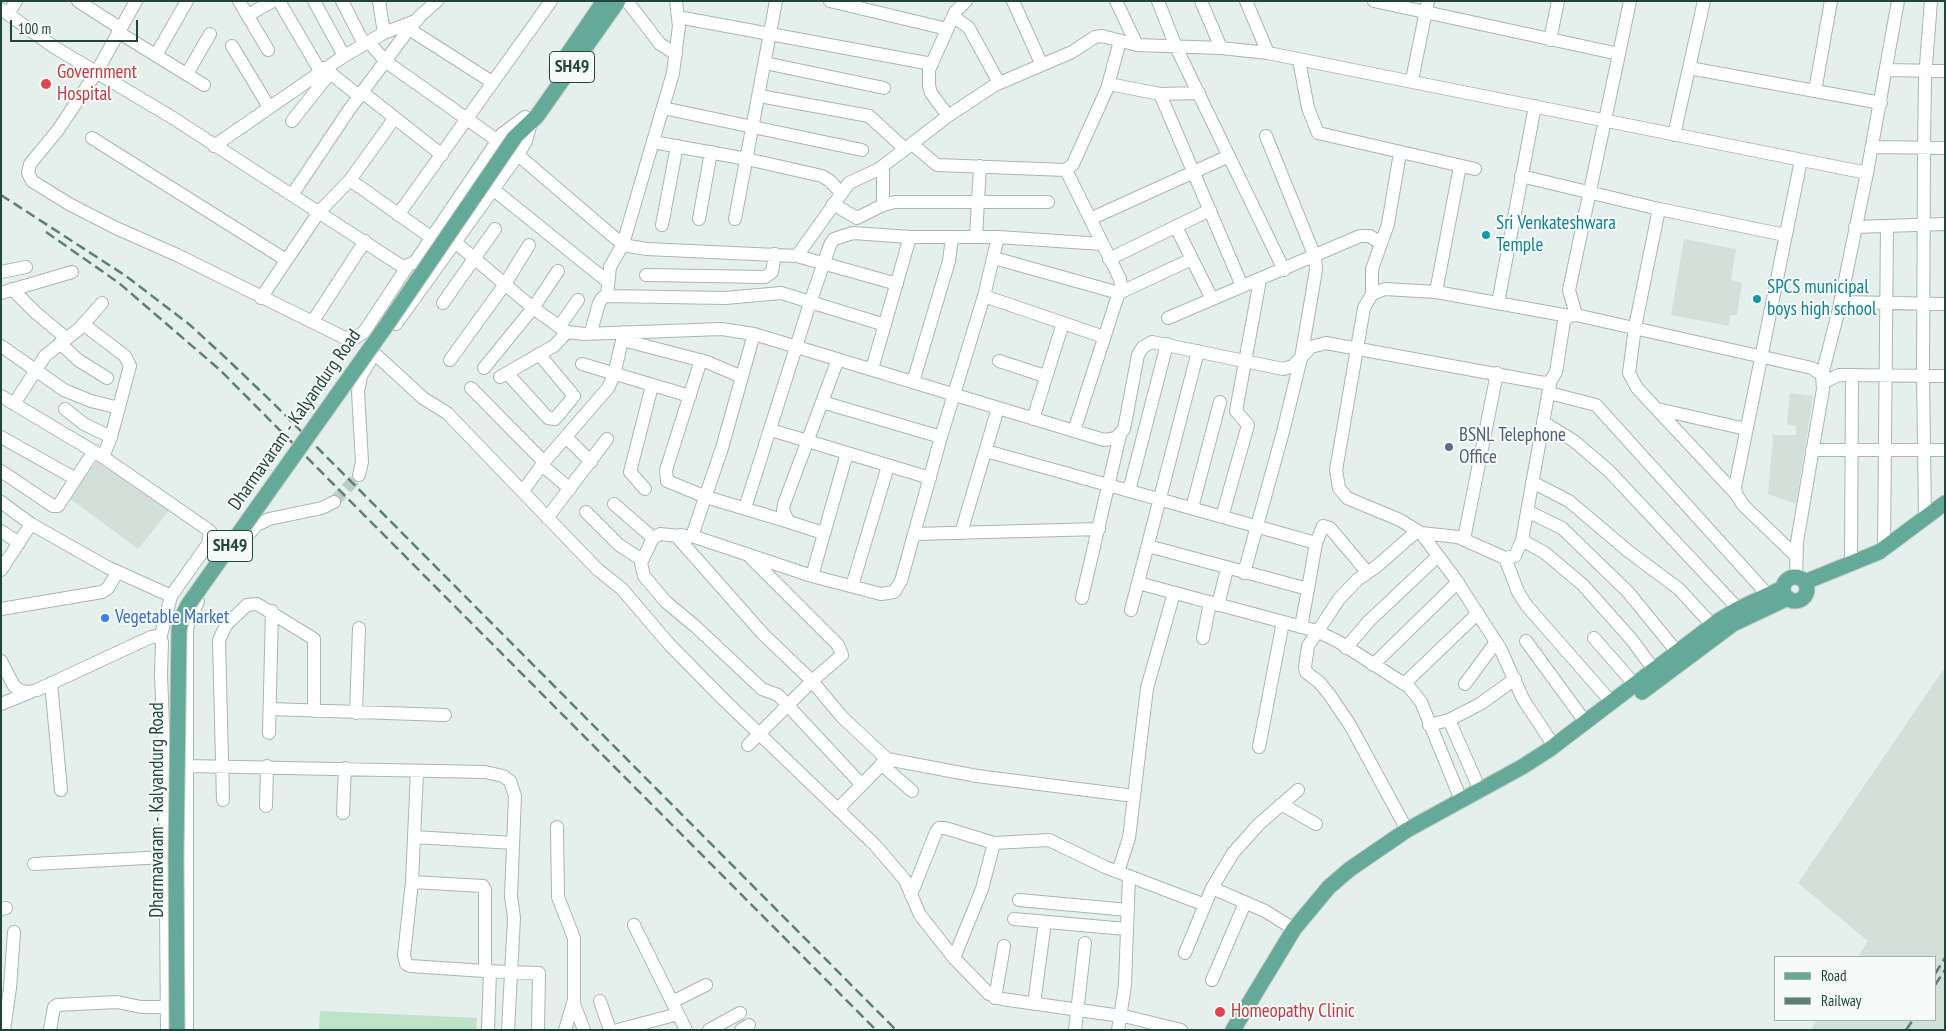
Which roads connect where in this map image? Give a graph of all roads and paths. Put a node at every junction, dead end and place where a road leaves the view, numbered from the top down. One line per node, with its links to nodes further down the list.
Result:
1 (16, 1): 34 (street)
2 (78, 1): 40 (street)
3 (136, 1): 40 (street)
4 (187, 1): 55 (street)
5 (239, 1): 35 (street)
6 (273, 1): 35 (street)
7 (279, 1): 64 (street)
8 (314, 1): 56 (street)
9 (342, 1): 46 (street)
10 (379, 1): 41 (street)
11 (419, 1): 38 (street)
12 (437, 1): 38 (street)
13 (551, 1): 70 (street)
14 (604, 1): 89 (main road, Dharmavaram - Kalyandurg Road / SH49)
15 (618, 1): 89 (main road, Dharmavaram - Kalyandurg Road / SH49)
16 (627, 1): 53 (street)
17 (676, 1): 37 (street)
18 (776, 1): 43 (street)
19 (830, 1): 39 (street)
20 (966, 1): 36 (street)
21 (1013, 1): 61 (street)
22 (1116, 1): 47 (street)
23 (1158, 1): 49 (street)
24 (1201, 1): 50 (street)
25 (1246, 1): 52 (street)
26 (1374, 1): 33 (street)
27 (1558, 1): 44 (street)
28 (1630, 1): 54 (street)
29 (1704, 1): 62 (street)
30 (1830, 1): 75 (street)
31 (1898, 1): 63 (street)
32 (1931, 1): 65 (street)
33 (1427, 7): 44 (street); 69 (street)
34 (3, 11): 67 (street)
35 (248, 15): 51 (street)
36 (953, 16): 39 (street); 71 (street)
37 (678, 17): 43 (street); 53 (street)
38 (415, 21): 41 (street); 58 (street); 70 (street)
39 (947, 29): 60 (street)
40 (119, 30): 55 (street); 67 (street)
41 (384, 33): 46 (street)
42 (210, 34): 68 (street)
43 (770, 34): 59 (street); 60 (street)
44 (1550, 40): 54 (street)
45 (1120, 41): 47 (street); 61 (street); 72 (street)
46 (366, 43): 56 (street); 58 (street)
47 (1137, 45): 49 (street)
48 (232, 46): 82 (street)
49 (1176, 47): 50 (street); 76 (street)
50 (1221, 48): 52 (street)
51 (268, 50)
52 (1268, 53): 57 (street)
53 (676, 54): 83 (street)
54 (1619, 54): 88 (street)
55 (156, 55): 68 (street)
56 (344, 56): 64 (street)
57 (1299, 60): 69 (street); 104 (street)
58 (385, 61): 77 (street); 86 (street)
59 (765, 63): 74 (street); 79 (street)
60 (932, 64): 84 (street)
61 (1041, 64): 71 (street)
62 (1689, 68): 75 (street); 91 (street)
63 (1886, 70): 65 (street); 80 (street)
64 (325, 71): 77 (street); 82 (street); 87 (street)
65 (1925, 71): 66 (street); 100 (street)
66 (1945, 72)
67 (96, 73): 96 (street); 180 (street)
68 (187, 74): 73 (street)
69 (1412, 80): 81 (street)
70 (492, 82): 86 (street)
71 (999, 83): 84 (street)
72 (1109, 84): 78 (street); 114 (street)
73 (204, 85)
74 (884, 88)
75 (1815, 91): 80 (street)
76 (1199, 93): 78 (street); 107 (street)
77 (360, 94): 85 (street); 122 (street)
78 (1160, 94): 115 (street)
79 (760, 96): 90 (street); 98 (street)
80 (1881, 103): 99 (street)
81 (1535, 106): 88 (street); 117 (street)
82 (269, 107): 96 (street)
83 (663, 108): 90 (street); 95 (street)
84 (948, 116): 98 (street)
85 (394, 119): 105 (street); 118 (street)
86 (466, 119): 94 (street); 105 (street)
87 (292, 121)
88 (1605, 121): 91 (street); 120 (street)
89 (523, 126): 94 (street); 106 (street); 441 (main road, Dharmavaram - Kalyandurg Road / SH49, bridge)
90 (753, 128): 102 (street); 108 (street)
91 (1674, 135): 109 (street)
92 (1266, 136): 155 (street)
93 (92, 138): 160 (street)
94 (498, 141): 145 (street)
95 (653, 142): 97 (street); 149 (street)
96 (214, 146): 122 (street)
97 (677, 146): 103 (street); 136 (street)
98 (909, 146): 110 (street); 111 (street)
99 (1872, 147): 100 (street); 116 (street)
100 (1924, 148): 101 (street); 134 (street)
101 (1945, 148)
102 (862, 150)
103 (711, 152): 108 (street); 131 (street)
104 (1400, 153): 112 (street); 151 (street)
105 (442, 155): 130 (street)
106 (518, 155): 119 (street); 149 (street)
107 (1229, 156): 115 (street); 164 (street)
108 (746, 159): 121 (street); 132 (street)
109 (1801, 160): 116 (street); 141 (street)
110 (883, 166): 121 (street); 126 (street)
111 (980, 166): 114 (street); 123 (street)
112 (1460, 166): 113 (street); 175 (street)
113 (1475, 169)
114 (1066, 170): 133 (street)
115 (1194, 173): 128 (street); 133 (street)
116 (1867, 173): 137 (street)
117 (1520, 176): 120 (street); 187 (street)
118 (350, 180): 129 (street); 130 (street)
119 (494, 190): 148 (street); 170 (street)
120 (1591, 192): 127 (street); 192 (street)
121 (841, 193): 125 (street)
122 (292, 195): 129 (street)
123 (978, 202): 124 (street); 126 (street); 142 (street)
124 (1048, 202)
125 (833, 204): 126 (street); 154 (street)
126 (883, 205)
127 (1660, 209): 141 (street); 198 (street)
128 (1210, 210): 139 (street); 173 (street)
129 (319, 212): 147 (street); 160 (street)
130 (398, 215): 145 (street)
131 (699, 219)
132 (735, 219)
133 (1090, 219): 150 (street)
134 (1923, 224): 135 (street); 138 (street); 189 (street)
135 (1945, 224)
136 (662, 225)
137 (1856, 226): 138 (street); 184 (street)
138 (1887, 226): 188 (street)
139 (1176, 227): 158 (street); 159 (street)
140 (495, 229): 156 (street)
141 (1785, 235): 214 (street)
142 (976, 236): 144 (street); 146 (street)
143 (910, 237): 146 (street); 161 (street); 172 (street)
144 (998, 237): 150 (street); 157 (street)
145 (432, 238): 163 (street)
146 (952, 238): 235 (street)
147 (365, 241): 163 (street); 194 (street)
148 (455, 242): 156 (street); 212 (street)
149 (623, 244): 153 (street); 170 (street)
150 (1102, 244): 158 (street)
151 (1381, 244): 155 (street); 177 (street)
152 (529, 245): 171 (street)
153 (775, 254): 154 (street); 168 (street)
154 (797, 256): 161 (street)
155 (1315, 257): 164 (street); 215 (street)
156 (474, 258): 171 (street); 186 (street)
157 (994, 258): 176 (street); 179 (street)
158 (1109, 259): 176 (street)
159 (1192, 259): 176 (street); 181 (street)
160 (286, 260): 180 (street)
161 (823, 264): 172 (street); 183 (street)
162 (26, 267): 166 (street)
163 (407, 267): 194 (street)
164 (1284, 270): 169 (street)
165 (558, 271): 191 (street)
166 (1, 272)
167 (72, 272): 174 (street)
168 (646, 274)
169 (1260, 280): 173 (street); 220 (street)
170 (607, 281): 178 (street)
171 (505, 284): 191 (street); 217 (street)
172 (897, 284): 197 (street)
173 (1242, 286): 181 (street)
174 (7, 291): 205 (street)
175 (1436, 292): 177 (street); 187 (street)
176 (1119, 293): 204 (street)
177 (1372, 294): 209 (street)
178 (607, 296): 183 (street); 201 (street)
179 (984, 296): 195 (street); 239 (street)
180 (261, 298): 194 (street)
181 (1212, 299): 193 (street)
182 (578, 300): 199 (street)
183 (810, 302): 197 (street); 208 (street)
184 (1840, 302): 188 (street); 234 (street)
185 (102, 303): 196 (street)
186 (443, 303)
187 (1498, 303): 192 (street)
188 (1887, 304): 189 (street); 226 (street)
189 (1924, 304): 190 (street); 229 (street)
190 (1945, 304)
191 (533, 308): 199 (street); 222 (street)
192 (1572, 316): 198 (street); 237 (street)
193 (1168, 318)
194 (313, 321)
195 (1063, 323): 204 (street); 230 (street)
196 (83, 324): 205 (street); 245 (street)
197 (885, 325): 223 (street)
198 (1635, 328): 214 (street); 248 (street)
199 (563, 330): 201 (street); 213 (street)
200 (669, 331): 202 (street); 203 (street); 210 (street)
201 (592, 332): 203 (street)
202 (754, 334): 208 (street); 232 (street)
203 (623, 336): 210 (street); 227 (street)
204 (1104, 337): 253 (street)
205 (63, 340): 224 (street); 233 (street)
206 (1167, 344): 211 (street); 254 (street); 281 (street)
207 (1, 346): 224 (street)
208 (796, 347): 216 (street); 251 (street)
209 (1358, 348): 215 (street); 225 (street); 302 (street)
210 (665, 351): 218 (street)
211 (1198, 351): 220 (street); 284 (street)
212 (374, 353): 273 (street); 280 (street)
213 (539, 354): 213 (street)
214 (1760, 356): 234 (street); 252 (street)
215 (1301, 358): 220 (street); 299 (street)
216 (838, 359): 223 (street); 242 (street)
217 (450, 360)
218 (701, 360): 232 (street); 241 (street)
219 (999, 361): 230 (street)
220 (1245, 361): 294 (street)
221 (582, 364): 227 (street)
222 (484, 368)
223 (872, 368): 235 (street)
224 (35, 371): 244 (street); 245 (street)
225 (1497, 373): 237 (street); 308 (street)
226 (1886, 374): 228 (street); 229 (street); 263 (street)
227 (614, 375): 236 (street); 258 (street)
228 (1852, 375): 234 (street); 262 (street)
229 (1923, 375): 231 (street); 264 (street)
230 (1045, 376): 249 (street)
231 (1945, 376)
232 (742, 377): 283 (street)
233 (107, 378)
234 (1823, 379): 261 (street)
235 (913, 382): 239 (street)
236 (652, 386): 241 (street); 279 (street)
237 (1550, 387): 250 (street); 333 (street)
238 (471, 388): 270 (street)
239 (954, 395): 246 (street); 257 (street)
240 (1, 396): 244 (street)
241 (690, 396): 283 (street)
242 (822, 402): 257 (street); 260 (street)
243 (1220, 402): 290 (street)
244 (14, 404): 268 (street)
245 (118, 408): 256 (street)
246 (998, 408): 249 (street); 266 (street)
247 (65, 409): 256 (street)
248 (1658, 410): 252 (street); 282 (street)
249 (1033, 419): 253 (street)
250 (1543, 422): 276 (street); 341 (street)
251 (771, 430): 260 (street); 289 (street)
252 (1746, 430): 282 (street)
253 (1074, 431): 254 (street)
254 (1120, 435): 277 (street)
255 (1, 437): 275 (street)
256 (111, 437): 268 (street)
257 (941, 437): 274 (street)
258 (567, 438): 269 (street); 270 (street)
259 (608, 439): 269 (street)
260 (808, 442): 267 (street); 297 (street)
261 (1812, 450): 262 (street); 316 (street)
262 (1851, 450): 263 (street); 319 (street)
263 (1885, 450): 264 (street); 313 (street)
264 (1924, 450): 265 (street); 296 (street)
265 (1945, 450)
266 (986, 451): 277 (street); 304 (street)
267 (847, 453): 271 (street); 303 (street)
268 (98, 454): 275 (street); 334 (street)
269 (590, 462): 278 (street)
270 (543, 464): 278 (street); 280 (street)
271 (888, 466): 274 (street); 329 (street)
272 (1, 471): 275 (street)
273 (359, 475)
274 (930, 478): 305 (street)
275 (76, 479)
276 (1532, 482): 291 (street); 343 (street)
277 (1108, 485): 281 (street); 300 (street)
278 (570, 489): 295 (street)
279 (645, 489)
280 (523, 491): 295 (street)
281 (1129, 491): 284 (street)
282 (1736, 494): 316 (street)
283 (706, 497): 289 (street); 306 (street)
284 (1160, 500): 290 (street); 312 (street)
285 (1, 502): 298 (street)
286 (334, 502): 380 (street)
287 (1945, 503): 296 (main road)
288 (614, 504): 307 (street)
289 (745, 508): 297 (street)
290 (1192, 508): 294 (street)
291 (1528, 511): 309 (street); 353 (street)
292 (586, 512): 318 (street)
293 (1945, 516): 328 (main road)
294 (1222, 517): 299 (street)
295 (548, 518): 374 (street)
296 (1925, 518): 313 (main road)
297 (789, 522): 303 (street)
298 (31, 524): 310 (street); 323 (street)
299 (1256, 526): 311 (street); 324 (street)
300 (1099, 528): 304 (street); 335 (street)
301 (1, 531): 310 (street)
302 (1419, 532): 308 (street); 315 (street); 322 (street)
303 (823, 533): 325 (street)
304 (961, 533): 305 (street)
305 (915, 534): 329 (street)
306 (686, 536): 307 (street); 314 (street); 358 (street)
307 (653, 538): 318 (street)
308 (1464, 539): 317 (street)
309 (1522, 540): 317 (street); 356 (street)
310 (19, 543): 321 (street)
311 (1316, 543): 322 (street); 330 (street)
312 (1148, 546): 320 (street); 327 (street)
313 (1884, 549): 319 (main road)
314 (748, 555): 325 (street); 358 (street)
315 (1438, 556): 326 (street); 352 (street)
316 (1796, 556): 328 (street)
317 (1505, 558): 364 (street)
318 (642, 560): 366 (street)
319 (1851, 564): 328 (main road)
320 (1227, 569): 324 (street); 336 (street)
321 (1, 570)
322 (1367, 572): 346 (street)
323 (117, 573): 334 (street); 337 (street)
324 (1244, 573): 330 (street)
325 (812, 576): 329 (street)
326 (1458, 582): 340 (street); 355 (street)
327 (1138, 583): 331 (street); 338 (street)
328 (1803, 584): 332 (main road); 332 (main road)
329 (852, 586)
330 (1308, 589): 344 (street)
331 (1174, 593): 336 (street); 390 (street)
332 (1785, 593): 333 (main road); 341 (main road)
333 (1767, 594): 341 (main road)
334 (171, 596): 347 (street)
335 (1082, 598)
336 (1214, 604): 342 (street); 348 (street)
337 (1, 609)
338 (1131, 610)
339 (272, 611): 367 (street); 368 (street); 381 (street)
340 (1478, 613): 351 (street); 360 (street)
341 (1742, 613): 343 (main road); 455 (main road)
342 (1283, 622): 344 (street); 378 (street)
343 (1712, 625): 353 (main road)
344 (1301, 627): 346 (street)
345 (360, 628): 369 (street)
346 (1317, 631): 352 (street); 399 (street)
347 (160, 638): 359 (street); 403 (street)
348 (1203, 638)
349 (1594, 638): 362 (street)
350 (1526, 641): 372 (street)
351 (1496, 642): 357 (street); 361 (street)
352 (1346, 648): 355 (street)
353 (1677, 652): 356 (main road)
354 (1, 660): 363 (street)
355 (1373, 665): 360 (street)
356 (1654, 670): 362 (main road)
357 (1515, 679): 371 (street); 377 (street)
358 (812, 681): 366 (street); 379 (street)
359 (51, 683): 363 (street); 386 (street)
360 (1404, 684): 373 (street)
361 (1465, 684)
362 (1635, 685): 364 (main road)
363 (37, 690): 365 (street)
364 (1612, 703): 372 (main road)
365 (1, 704)
366 (788, 705): 374 (street); 385 (street)
367 (270, 710): 368 (street); 375 (street)
368 (314, 711): 369 (street)
369 (356, 713): 370 (street)
370 (445, 716)
371 (1449, 720): 373 (street); 388 (street)
372 (1586, 722): 377 (main road)
373 (1429, 725): 392 (street)
374 (760, 732): 376 (street); 395 (street)
375 (269, 733)
376 (748, 744)
377 (1554, 746): 388 (main road)
378 (1259, 747)
379 (884, 761): 385 (street); 389 (street); 390 (street)
380 (187, 766): 381 (street); 442 (street)
381 (222, 766): 382 (street); 391 (street)
382 (267, 766): 383 (street); 394 (street)
383 (345, 768): 384 (street); 396 (street)
384 (417, 770): 400 (street); 401 (street)
385 (861, 784): 395 (street)
386 (61, 790)
387 (1298, 790): 393 (street)
388 (1480, 790): 392 (main road)
389 (912, 791)
390 (1134, 796): 405 (street)
391 (223, 800)
392 (1461, 800): 399 (main road)
393 (1281, 804): 397 (street); 407 (street)
394 (266, 806)
395 (839, 808): 408 (street)
396 (343, 813)
397 (1316, 824)
398 (557, 827): 430 (street)
399 (1407, 830): 417 (main road)
400 (414, 837): 401 (street); 406 (street)
401 (513, 842): 425 (street)
402 (994, 843): 405 (street); 408 (street); 422 (street)
403 (165, 858): 404 (street); 432 (street)
404 (34, 864)
405 (1124, 874): 411 (street); 412 (street)
406 (412, 882): 424 (street); 424 (street)
407 (1212, 888): 410 (street); 411 (street)
408 (911, 895): 422 (street)
409 (1019, 900): 412 (street)
410 (1245, 903): 417 (street); 426 (street)
411 (1205, 905): 421 (street)
412 (1128, 910): 416 (street)
413 (1014, 919): 414 (street)
414 (1045, 922): 416 (street); 431 (street)
415 (634, 925): 433 (street)
416 (1126, 929): 436 (street)
417 (1294, 930): 454 (main road)
418 (14, 932): 423 (street)
419 (1085, 944): 434 (street)
420 (1004, 946): 428 (street)
421 (1185, 953)
422 (954, 958): 428 (street)
423 (7, 962): 438 (street)
424 (488, 971): 425 (street); 443 (street)
425 (510, 971): 444 (street); 445 (street)
426 (1212, 980)
427 (706, 985): 433 (street)
428 (994, 998): 431 (street)
429 (600, 1001): 448 (street)
430 (574, 1004): 446 (street); 447 (street)
431 (1034, 1004): 434 (street)
432 (166, 1007): 439 (street); 440 (street)
433 (675, 1008): 449 (street); 450 (street)
434 (1078, 1010): 436 (street); 452 (street)
435 (740, 1013): 451 (street)
436 (1120, 1016): 437 (street); 453 (street)
437 (1176, 1029)
438 (4, 1030)
439 (50, 1030)
440 (167, 1030)
441 (177, 1030)
442 (187, 1030)
443 (488, 1030)
444 (508, 1030)
445 (538, 1030)
446 (565, 1030)
447 (584, 1030)
448 (610, 1030)
449 (618, 1030)
450 (686, 1030)
451 (709, 1030)
452 (1075, 1030)
453 (1118, 1030)
454 (1233, 1030)
455 (1244, 1030)

